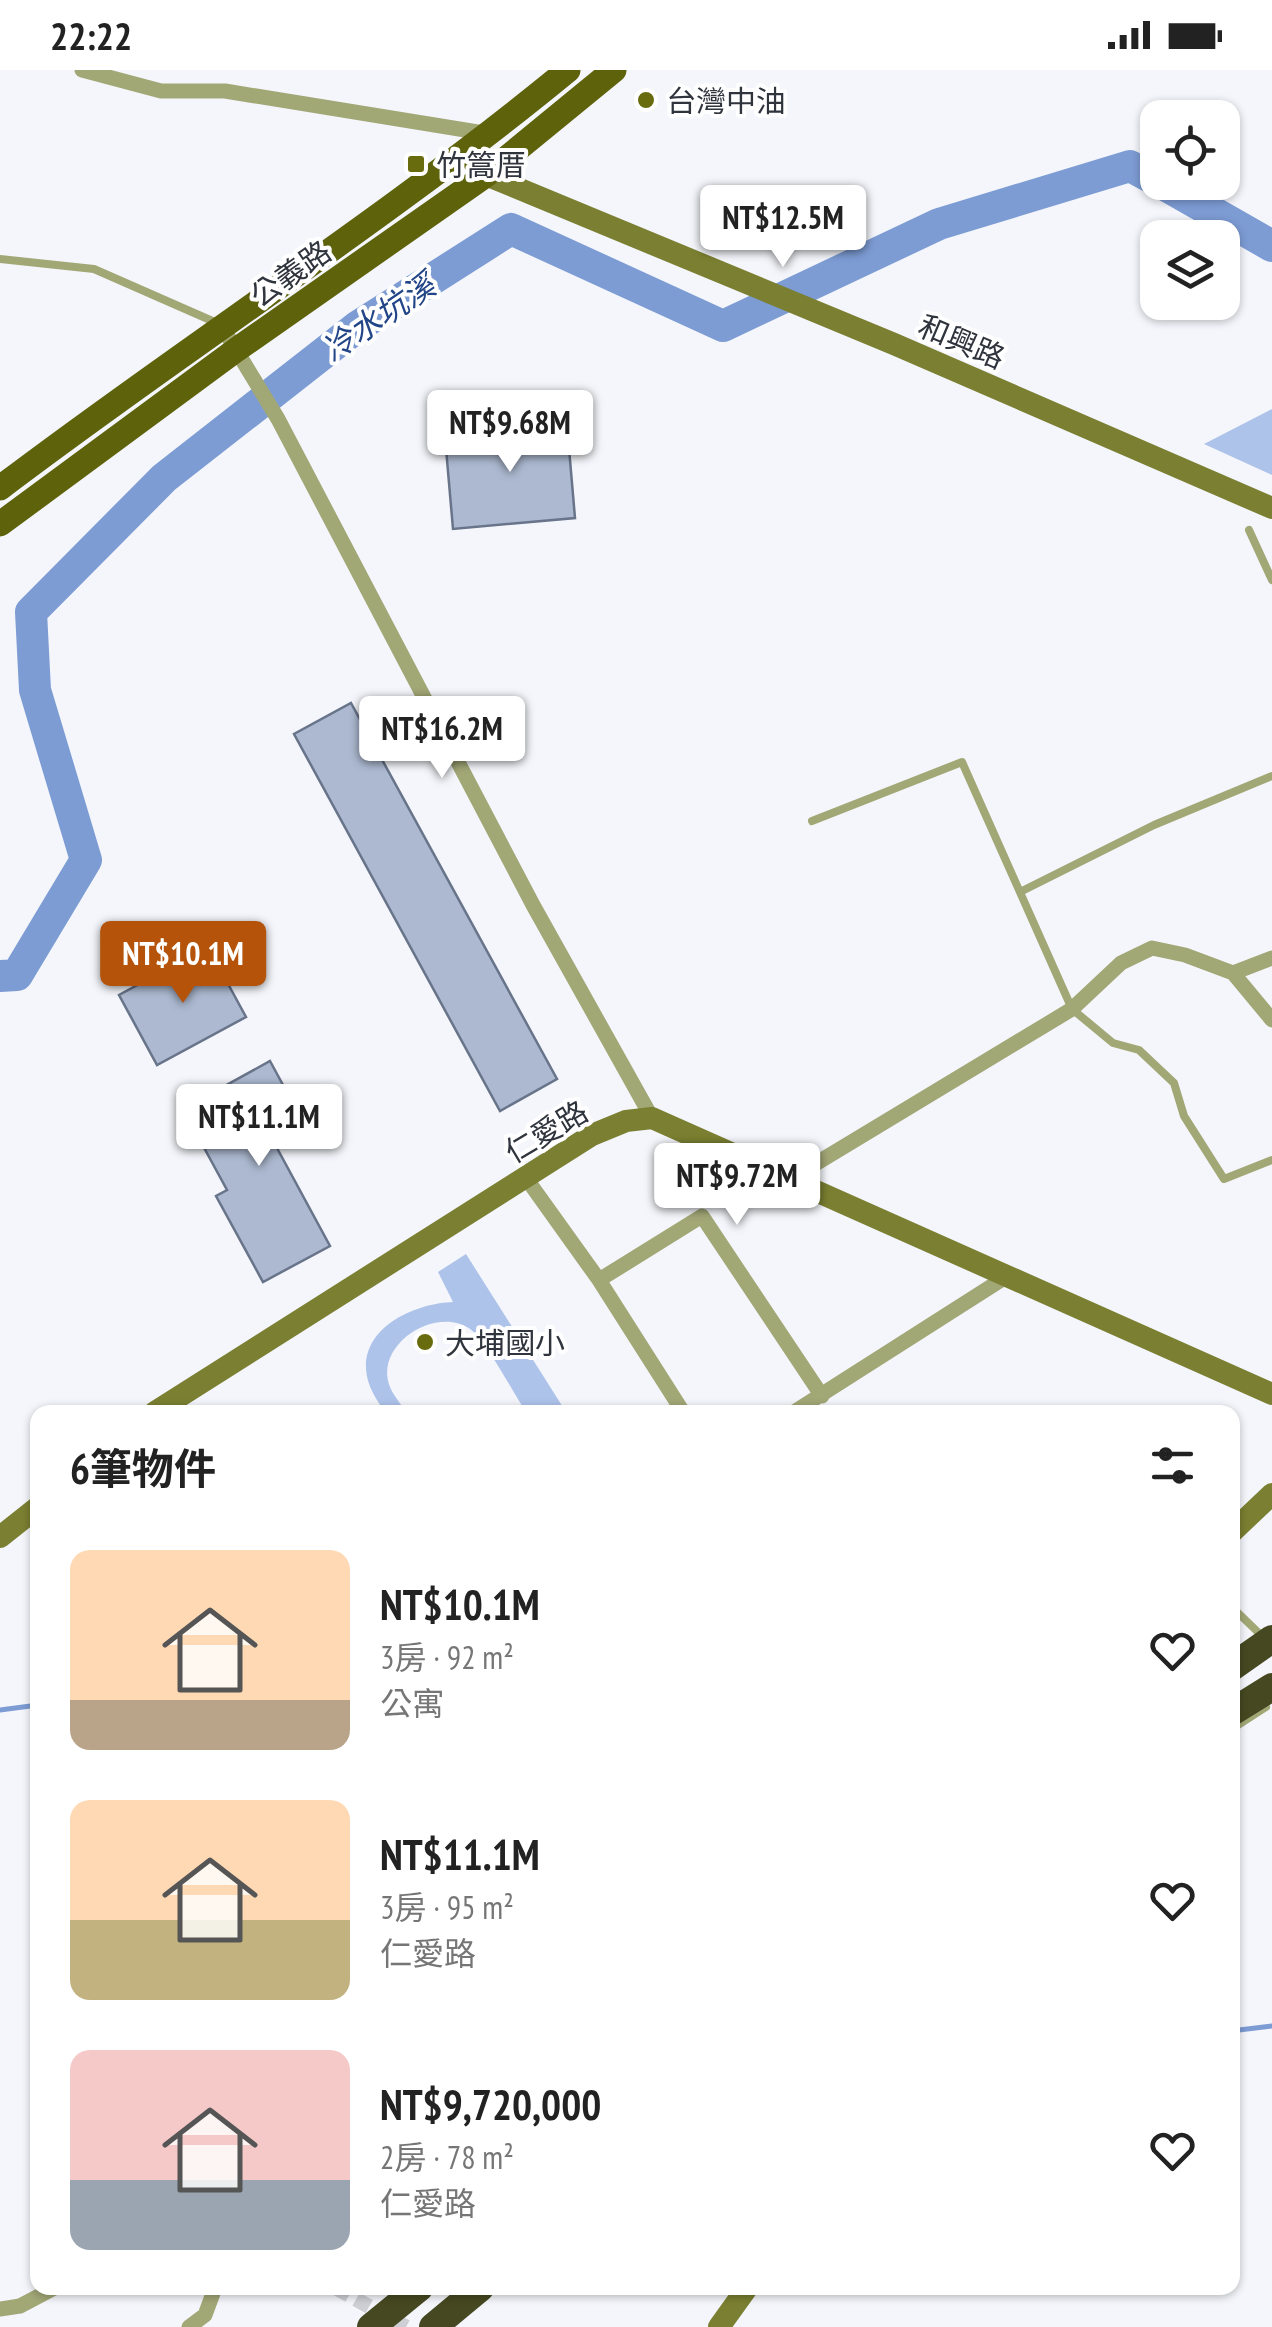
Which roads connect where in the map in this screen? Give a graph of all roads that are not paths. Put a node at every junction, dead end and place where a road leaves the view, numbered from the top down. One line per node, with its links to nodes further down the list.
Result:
1 (82, 70): 4 (street)
2 (568, 70): 4 (main road, 公義路)
3 (614, 70): 6 (main road, 公義路)
4 (490, 134): 5 (main road, 公義路)
5 (466, 154): 6 (street, 和興路); 8 (main road, 公義路)
6 (486, 175): 9 (main road, 公義路); 11 (street, 和興路)
7 (0, 259): 8 (lane)
8 (221, 325): 9 (street); 10 (main road, 公義路)
9 (243, 361): 12 (main road, 公義路); 22 (street)
10 (0, 488)
11 (1272, 508)
12 (0, 524)
13 (1250, 530): 14 (lane)
14 (1272, 580)
15 (1272, 776): 17 (lane)
16 (812, 822): 17 (lane)
17 (1020, 892): 20 (lane)
18 (1272, 958): 19 (street)
19 (1233, 973): 20 (street); 21 (street)
20 (1072, 1009): 23 (lane); 25 (street)
21 (1272, 1020)
22 (652, 1118): 24 (street, 仁愛路); 25 (street)
23 (1272, 1160)
24 (526, 1178): 27 (street); 30 (street, 仁愛路)
25 (792, 1178): 26 (street)
26 (1008, 1275): 28 (street); 29 (street)
27 (598, 1280): 29 (street); 31 (street)
28 (1272, 1394)
29 (822, 1396): 32 (street)
30 (166, 1405)
31 (678, 1405)
32 (806, 1405)
33 (1272, 1494): 35 (street)
34 (30, 1513): 36 (street)
35 (1240, 1524)
36 (0, 1537)
37 (1240, 1619): 39 (lane)
38 (1272, 1623): 39 (lane)
39 (1256, 1645)
40 (1272, 1686): 42 (highway)
41 (1272, 1703): 43 (lane)
42 (1240, 1707)
43 (1240, 1724)
44 (41, 2295): 49 (street)
45 (212, 2295): 50 (street)
46 (410, 2295): 51 (highway)
47 (472, 2295): 52 (highway)
48 (742, 2295): 53 (street)
49 (0, 2308)
50 (188, 2327)
51 (371, 2327)
52 (434, 2327)
53 (719, 2327)

